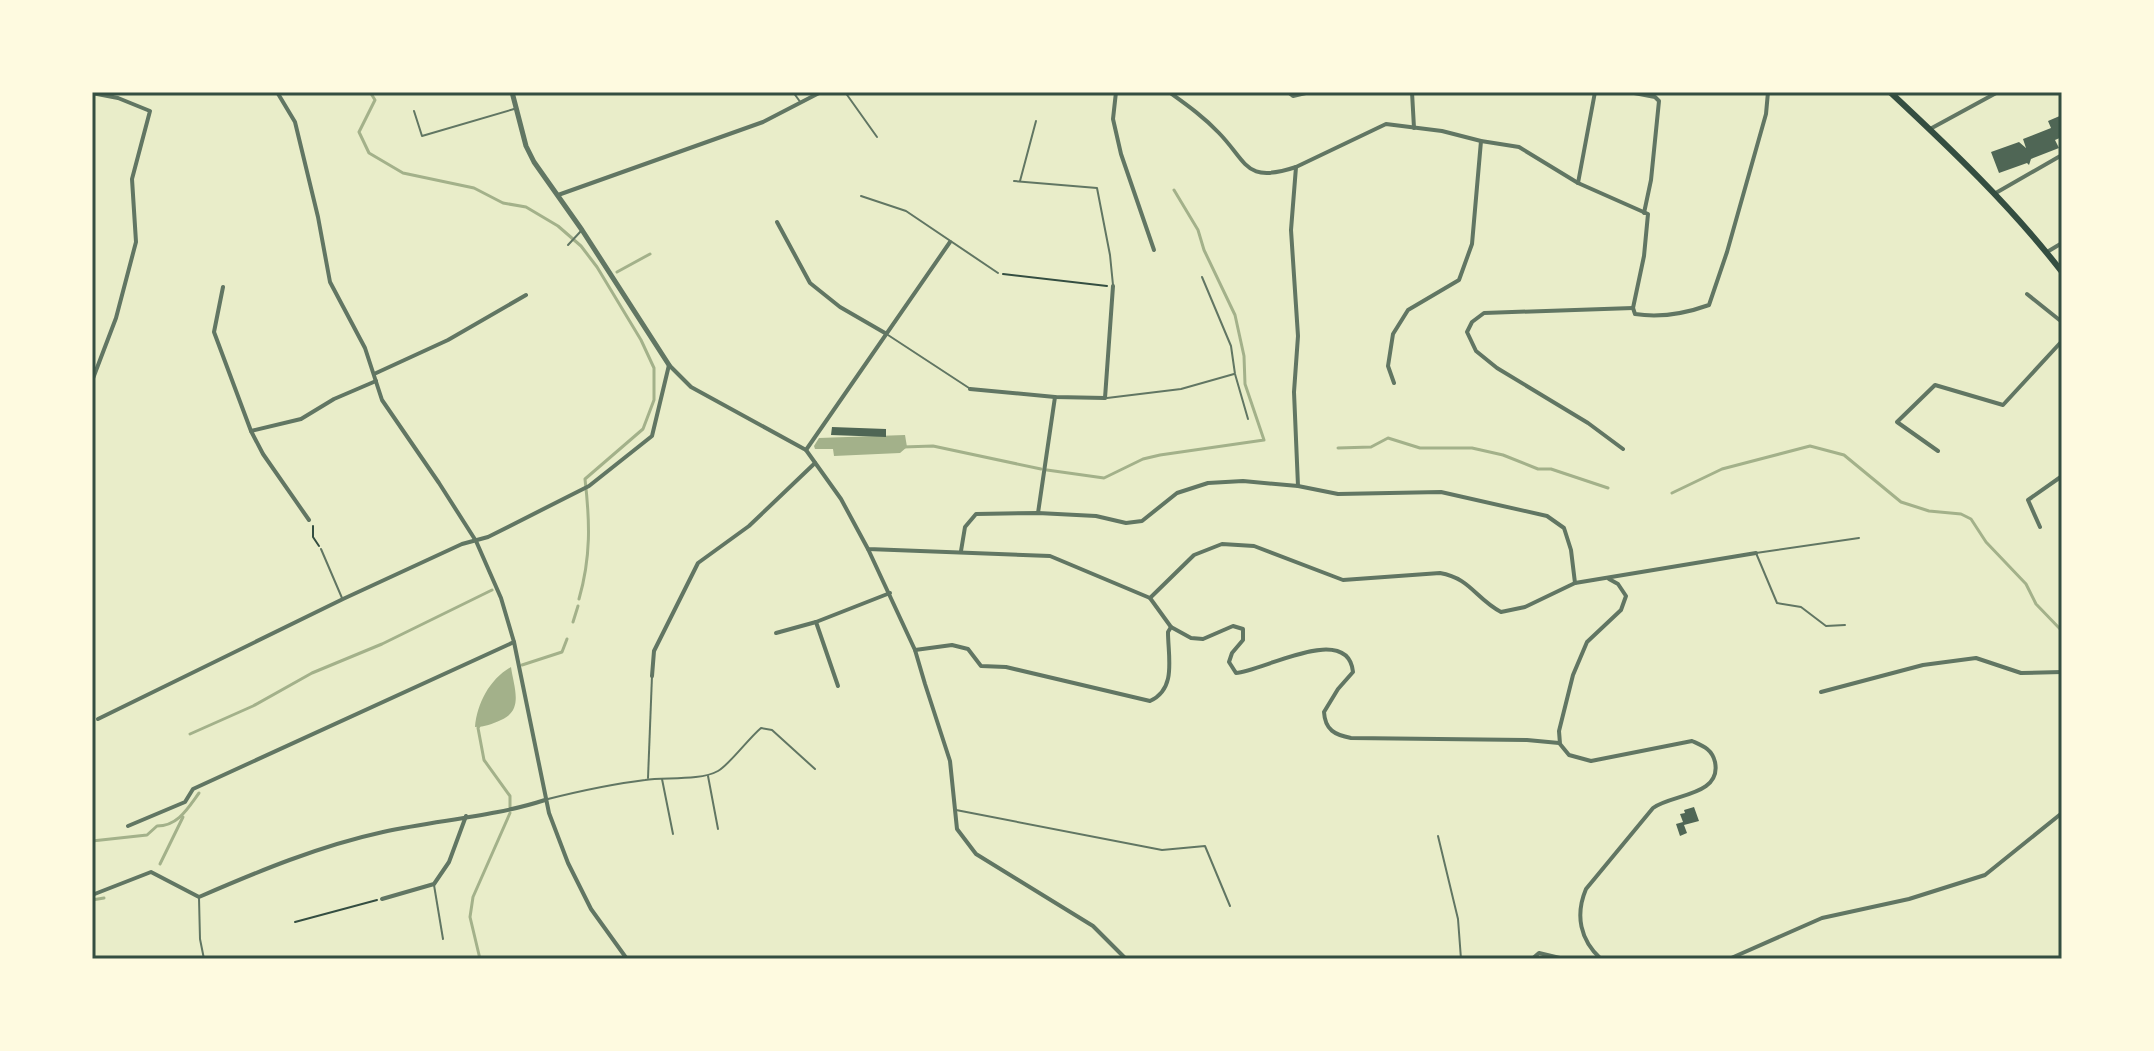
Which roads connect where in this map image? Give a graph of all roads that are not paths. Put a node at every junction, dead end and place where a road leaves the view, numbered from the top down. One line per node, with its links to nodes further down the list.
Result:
1 (277, 92): 53 (street)
2 (512, 92): 18 (street)
3 (793, 92): 17 (lane)
4 (821, 92): 17 (street)
5 (845, 92): 23 (lane)
6 (1116, 92): 39 (street)
7 (1169, 92): 26 (street)
8 (1288, 92): 9 (street)
9 (1310, 92)
10 (1412, 92): 21 (street)
11 (1595, 92): 29 (street)
12 (1629, 92): 33 (street)
13 (1768, 92): 48 (street)
14 (1890, 92): 22 (main road)
15 (1998, 92): 22 (street)
16 (92, 93): 55 (street)
17 (802, 104): 31 (street)
18 (515, 108): 19 (lane); 31 (street)
19 (414, 111)
20 (1036, 121): 28 (lane)
21 (1414, 128): 24 (street); 26 (street)
22 (1930, 129): 30 (main road)
23 (877, 137)
24 (1481, 141): 29 (street); 57 (street)
25 (2062, 155): 30 (street)
26 (1296, 167): 68 (street)
27 (1014, 181): 28 (lane)
28 (1020, 181): 44 (lane)
29 (1578, 183): 33 (street)
30 (1994, 194): 40 (main road)
31 (558, 195): 35 (street)
32 (861, 196): 36 (lane)
33 (1644, 213): 48 (street)
34 (777, 222): 50 (street)
35 (580, 233): 38 (lane); 52 (street)
36 (950, 242): 42 (lane); 50 (street)
37 (2062, 243): 40 (street)
38 (568, 245)
39 (1154, 250)
40 (2047, 252): 41 (main road)
41 (2062, 272)
42 (998, 273)
43 (1202, 277): 54 (lane)
44 (1113, 286): 60 (street)
45 (223, 287): 62 (street)
46 (2027, 294): 49 (street)
47 (526, 295): 53 (street)
48 (1633, 308): 63 (street)
49 (2062, 322)
50 (885, 333): 58 (lane); 64 (street)
51 (2062, 341): 65 (street)
52 (669, 365): 64 (street); 73 (street)
53 (374, 374): 56 (street)
54 (1235, 374): 60 (lane); 61 (lane)
55 (92, 381)
56 (376, 381): 62 (street); 73 (street)
57 (1394, 383)
58 (970, 389): 59 (street)
59 (1055, 397): 60 (street); 69 (street)
60 (1105, 398)
61 (1248, 419)
62 (251, 431): 70 (street)
63 (1623, 449)
64 (806, 450): 66 (street)
65 (1938, 451)
66 (815, 463): 75 (street); 90 (street)
67 (2062, 476): 71 (street)
68 (1298, 486): 69 (street); 79 (street)
69 (1038, 513): 76 (street)
70 (309, 520)
71 (2040, 527)
72 (1859, 538): 77 (lane)
73 (476, 541): 82 (street); 87 (street)
74 (321, 549): 82 (lane)
75 (868, 549): 76 (street); 80 (street)
76 (961, 551): 81 (street)
77 (1756, 553): 78 (street); 84 (lane)
78 (1607, 578): 79 (street); 94 (street)
79 (1575, 583): 81 (street)
80 (890, 593): 83 (street); 88 (street)
81 (1150, 598): 85 (street)
82 (343, 599): 93 (street)
83 (816, 622): 86 (street); 91 (street)
84 (1845, 625)
85 (1171, 627): 88 (street); 94 (street)
86 (776, 633)
87 (514, 642): 99 (street); 103 (street)
88 (915, 650): 100 (street)
89 (2062, 672): 92 (street)
90 (652, 676): 98 (lane)
91 (838, 686)
92 (1821, 692)
93 (98, 719)
94 (1560, 744): 119 (street)
95 (815, 769): 96 (lane)
96 (707, 775): 97 (lane); 104 (lane)
97 (661, 778): 98 (lane); 105 (lane)
98 (648, 779): 99 (lane)
99 (545, 800): 102 (street); 114 (street)
100 (956, 810): 111 (lane); 115 (street)
101 (2062, 813): 120 (street)
102 (466, 816): 107 (street); 109 (street)
103 (128, 826)
104 (718, 829)
105 (673, 834)
106 (1438, 836): 116 (lane)
107 (434, 884): 110 (street); 112 (lane)
108 (92, 895): 109 (street)
109 (199, 897): 113 (lane)
110 (382, 899)
111 (1230, 906)
112 (443, 939)
113 (204, 959)
114 (627, 959)
115 (1126, 959)
116 (1461, 959)
117 (1532, 959): 118 (street)
118 (1564, 959)
119 (1601, 959)
120 (1729, 959)

